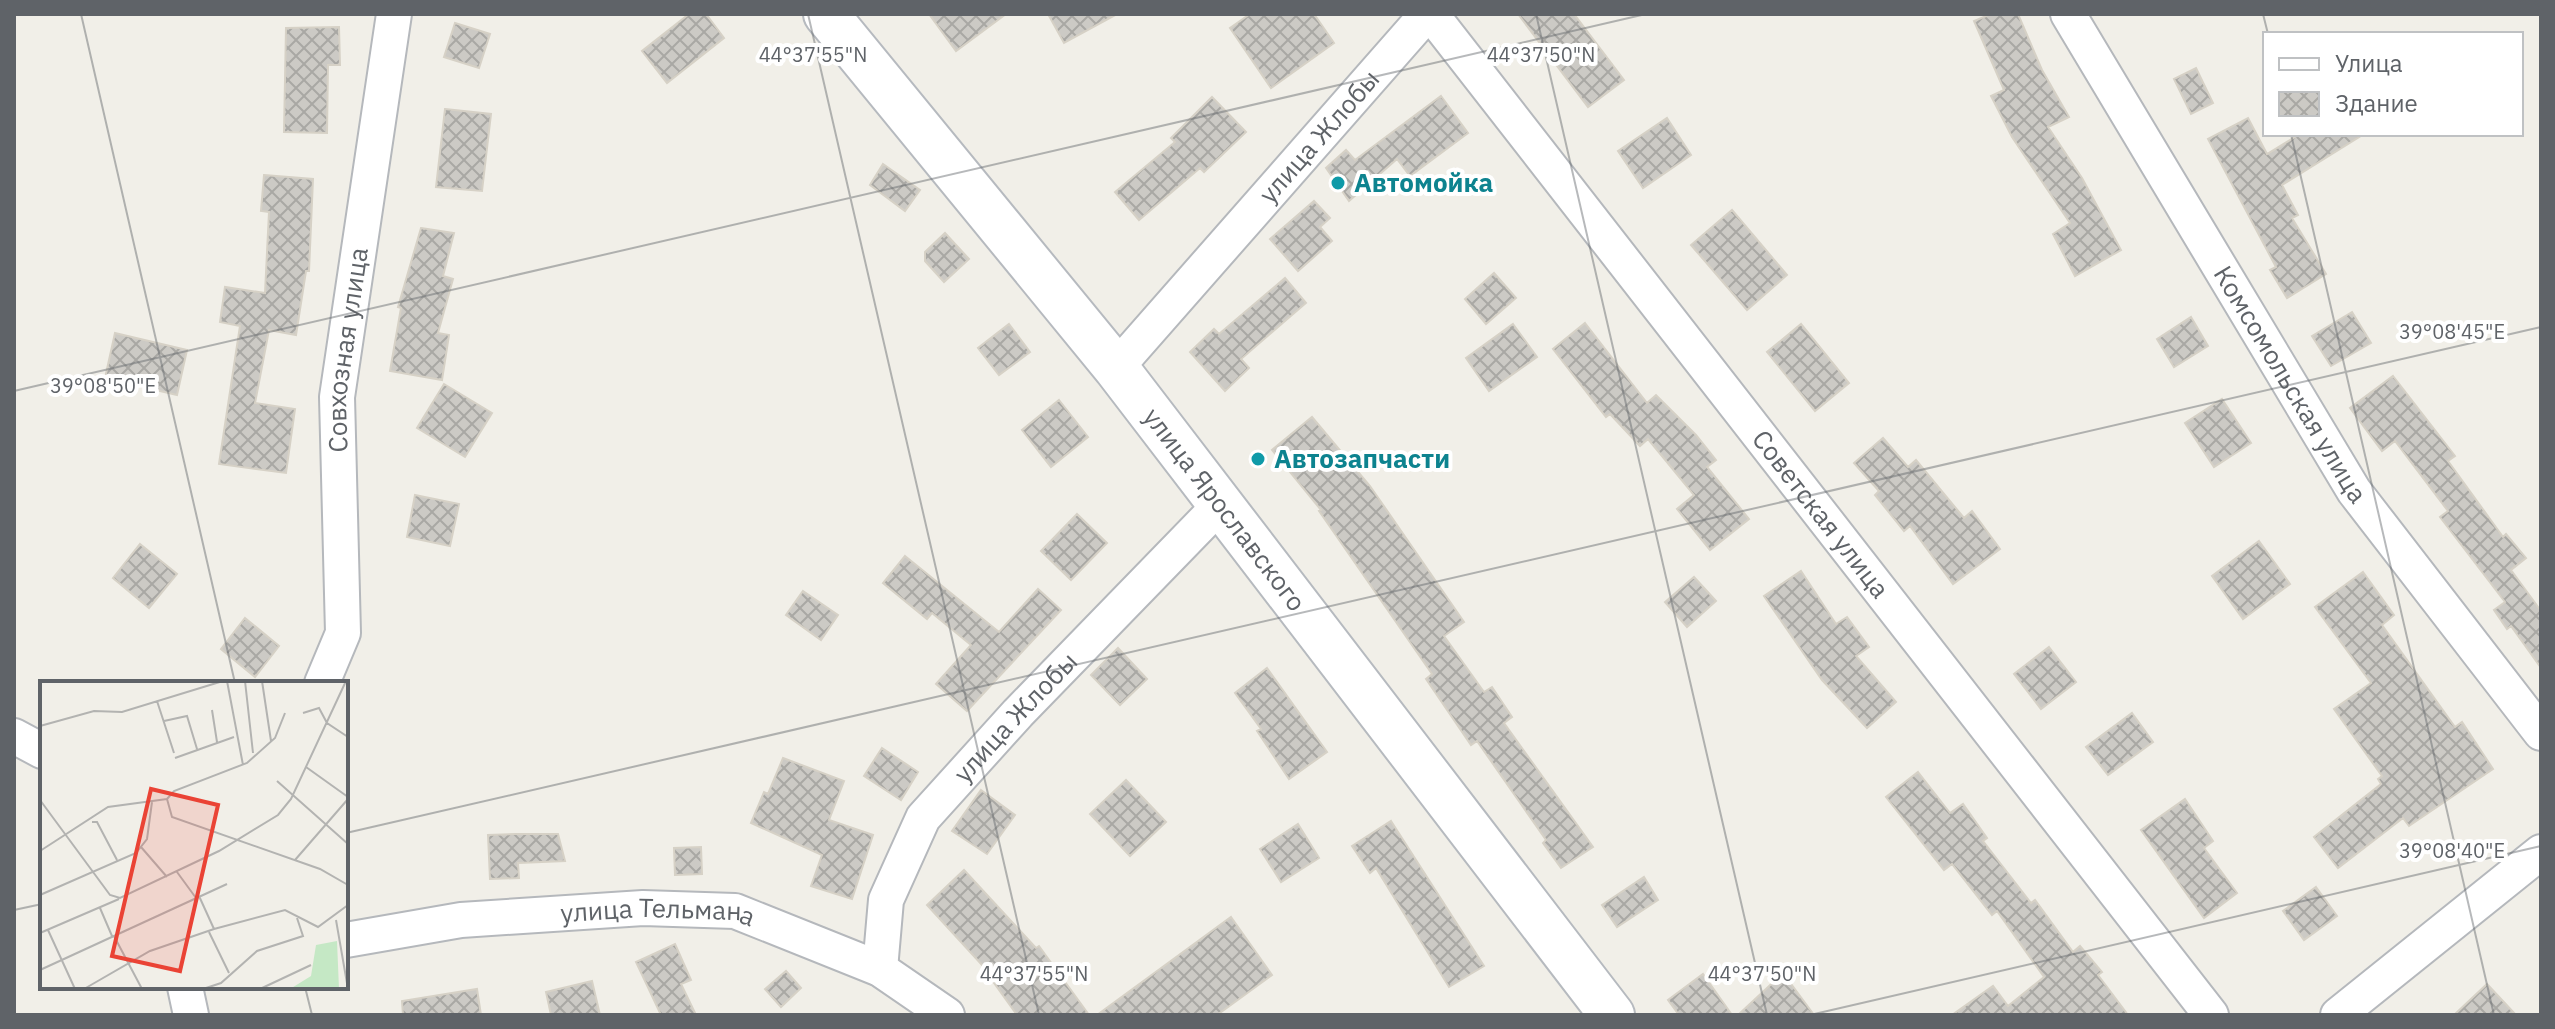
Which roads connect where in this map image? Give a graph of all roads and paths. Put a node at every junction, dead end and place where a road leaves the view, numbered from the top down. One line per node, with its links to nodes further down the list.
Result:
1 (394, 14): 7 (street, Совхозная улица)
2 (826, 14): 5 (street, улица Ярославского)
3 (1429, 14): 5 (street, улица Жлобы); 18 (street, Советская улица)
4 (2068, 14): 8 (street, Комсомольская улица)
5 (1116, 368): 6 (street, улица Ярославского)
6 (1222, 503): 13 (street, улица Жлобы); 17 (street, улица Ярославского)
7 (323, 681)
8 (2541, 733)
9 (14, 736): 10 (street)
10 (40, 750)
11 (2541, 852): 19 (street)
12 (348, 940): 13 (street, улица Тельмана)
13 (880, 969): 16 (street, улица Тельмана)
14 (185, 989): 15 (street)
15 (191, 1015)
16 (947, 1015)
17 (1612, 1015)
18 (2211, 1015)
19 (2338, 1015)

